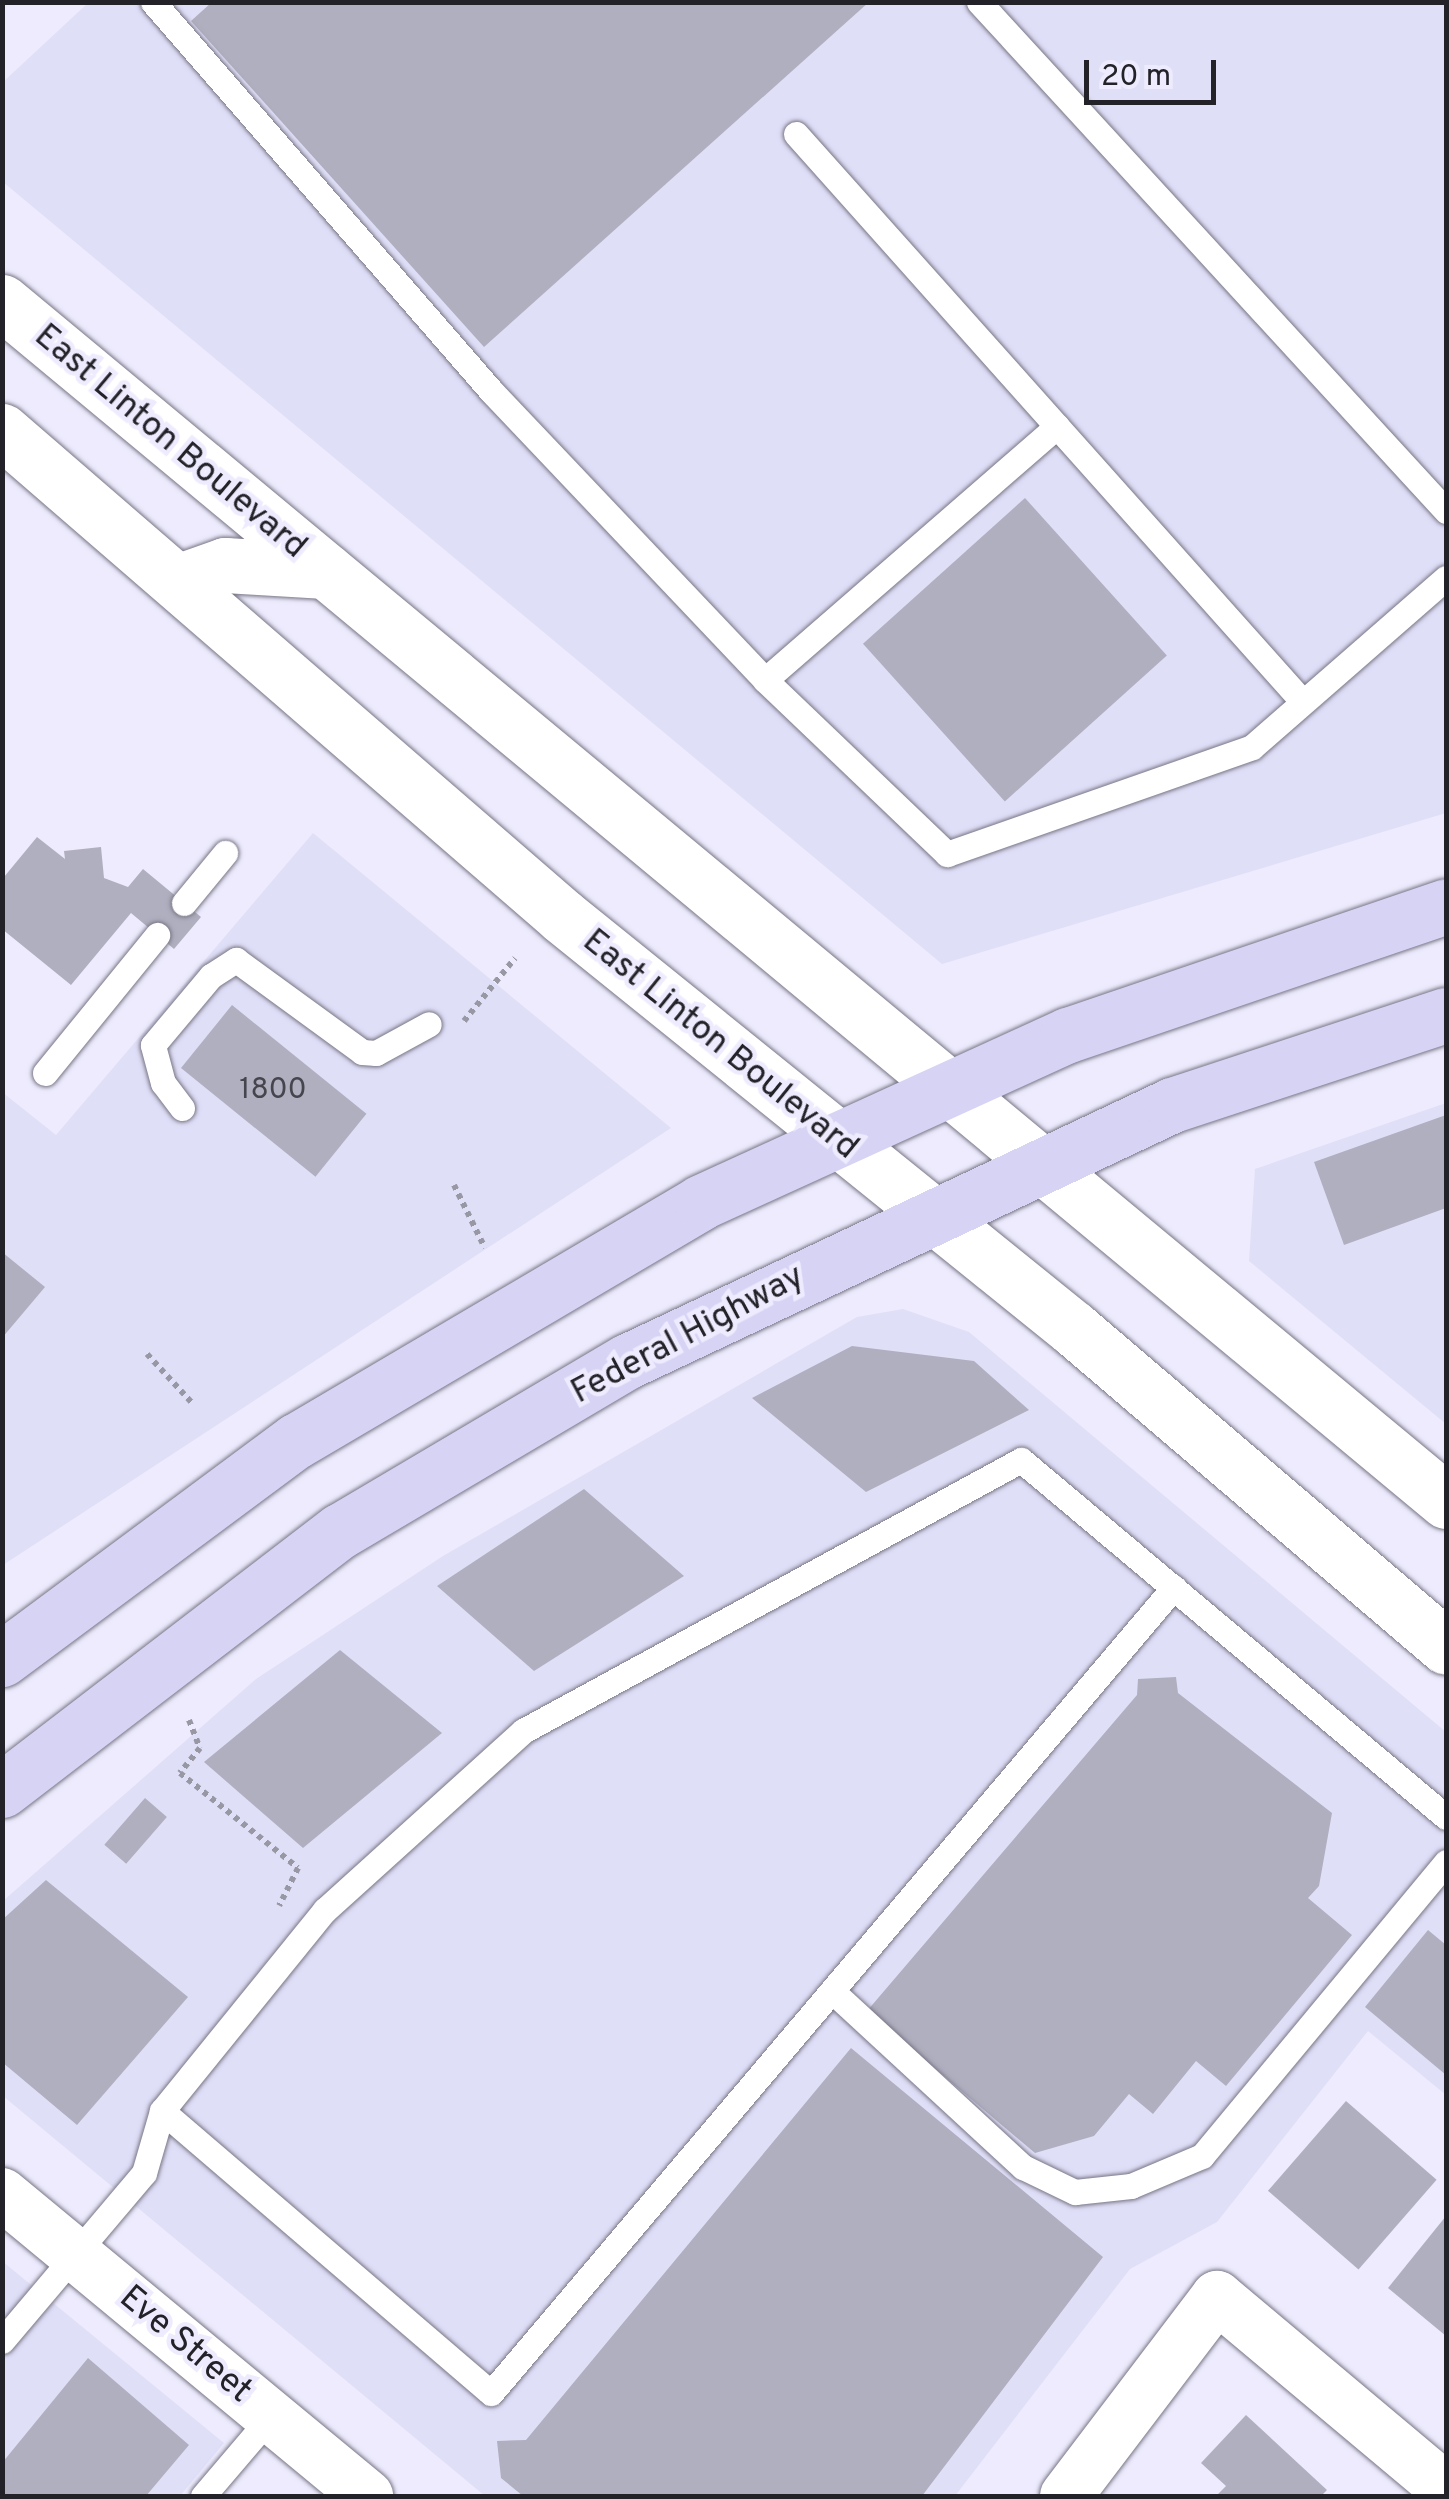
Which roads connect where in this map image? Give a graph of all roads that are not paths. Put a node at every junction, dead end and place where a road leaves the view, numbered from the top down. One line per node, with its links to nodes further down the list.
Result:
1 (152, 2): 11 (lane)
2 (979, 2): 7 (lane)
3 (796, 134): 5 (lane)
4 (2, 302): 8 (main road, East Linton Boulevard)
5 (1057, 426): 11 (lane); 12 (lane)
6 (2, 431): 10 (main road, East Linton Boulevard)
7 (1446, 511)
8 (326, 572): 10 (main road); 20 (main road, East Linton Boulevard)
9 (1446, 578): 12 (lane)
10 (180, 580): 22 (main road, East Linton Boulevard)
11 (765, 680): 12 (lane)
12 (1303, 702)
13 (225, 854): 14 (lane)
14 (184, 903)
15 (1446, 906): 20 (main road)
16 (158, 936): 19 (lane)
17 (1446, 1015): 23 (main road, Federal Highway)
18 (430, 1024): 21 (lane)
19 (45, 1073)
20 (946, 1086): 22 (main road); 23 (main road, East Linton Boulevard)
21 (182, 1108)
22 (832, 1136): 24 (main road, East Linton Boulevard); 28 (main road)
23 (1040, 1164): 24 (main road, Federal Highway); 25 (main road, East Linton Boulevard)
24 (930, 1214): 27 (main road, East Linton Boulevard); 29 (main road, Federal Highway)
25 (1446, 1501)
26 (1174, 1588): 30 (lane); 32 (lane); 33 (lane)
27 (1446, 1647)
28 (2, 1659)
29 (2, 1790)
30 (1446, 1817)
31 (1446, 1862): 32 (lane)
32 (832, 1990): 33 (lane)
33 (162, 2111): 35 (lane)
34 (2, 2194): 35 (street, Eve Street)
35 (74, 2253): 36 (lane); 37 (street, Eve Street)
36 (2, 2341)
37 (270, 2416): 39 (lane); 40 (street, Eve Street)
38 (1446, 2490): 41 (street)
39 (203, 2496)
40 (367, 2496)
41 (1066, 2496)

